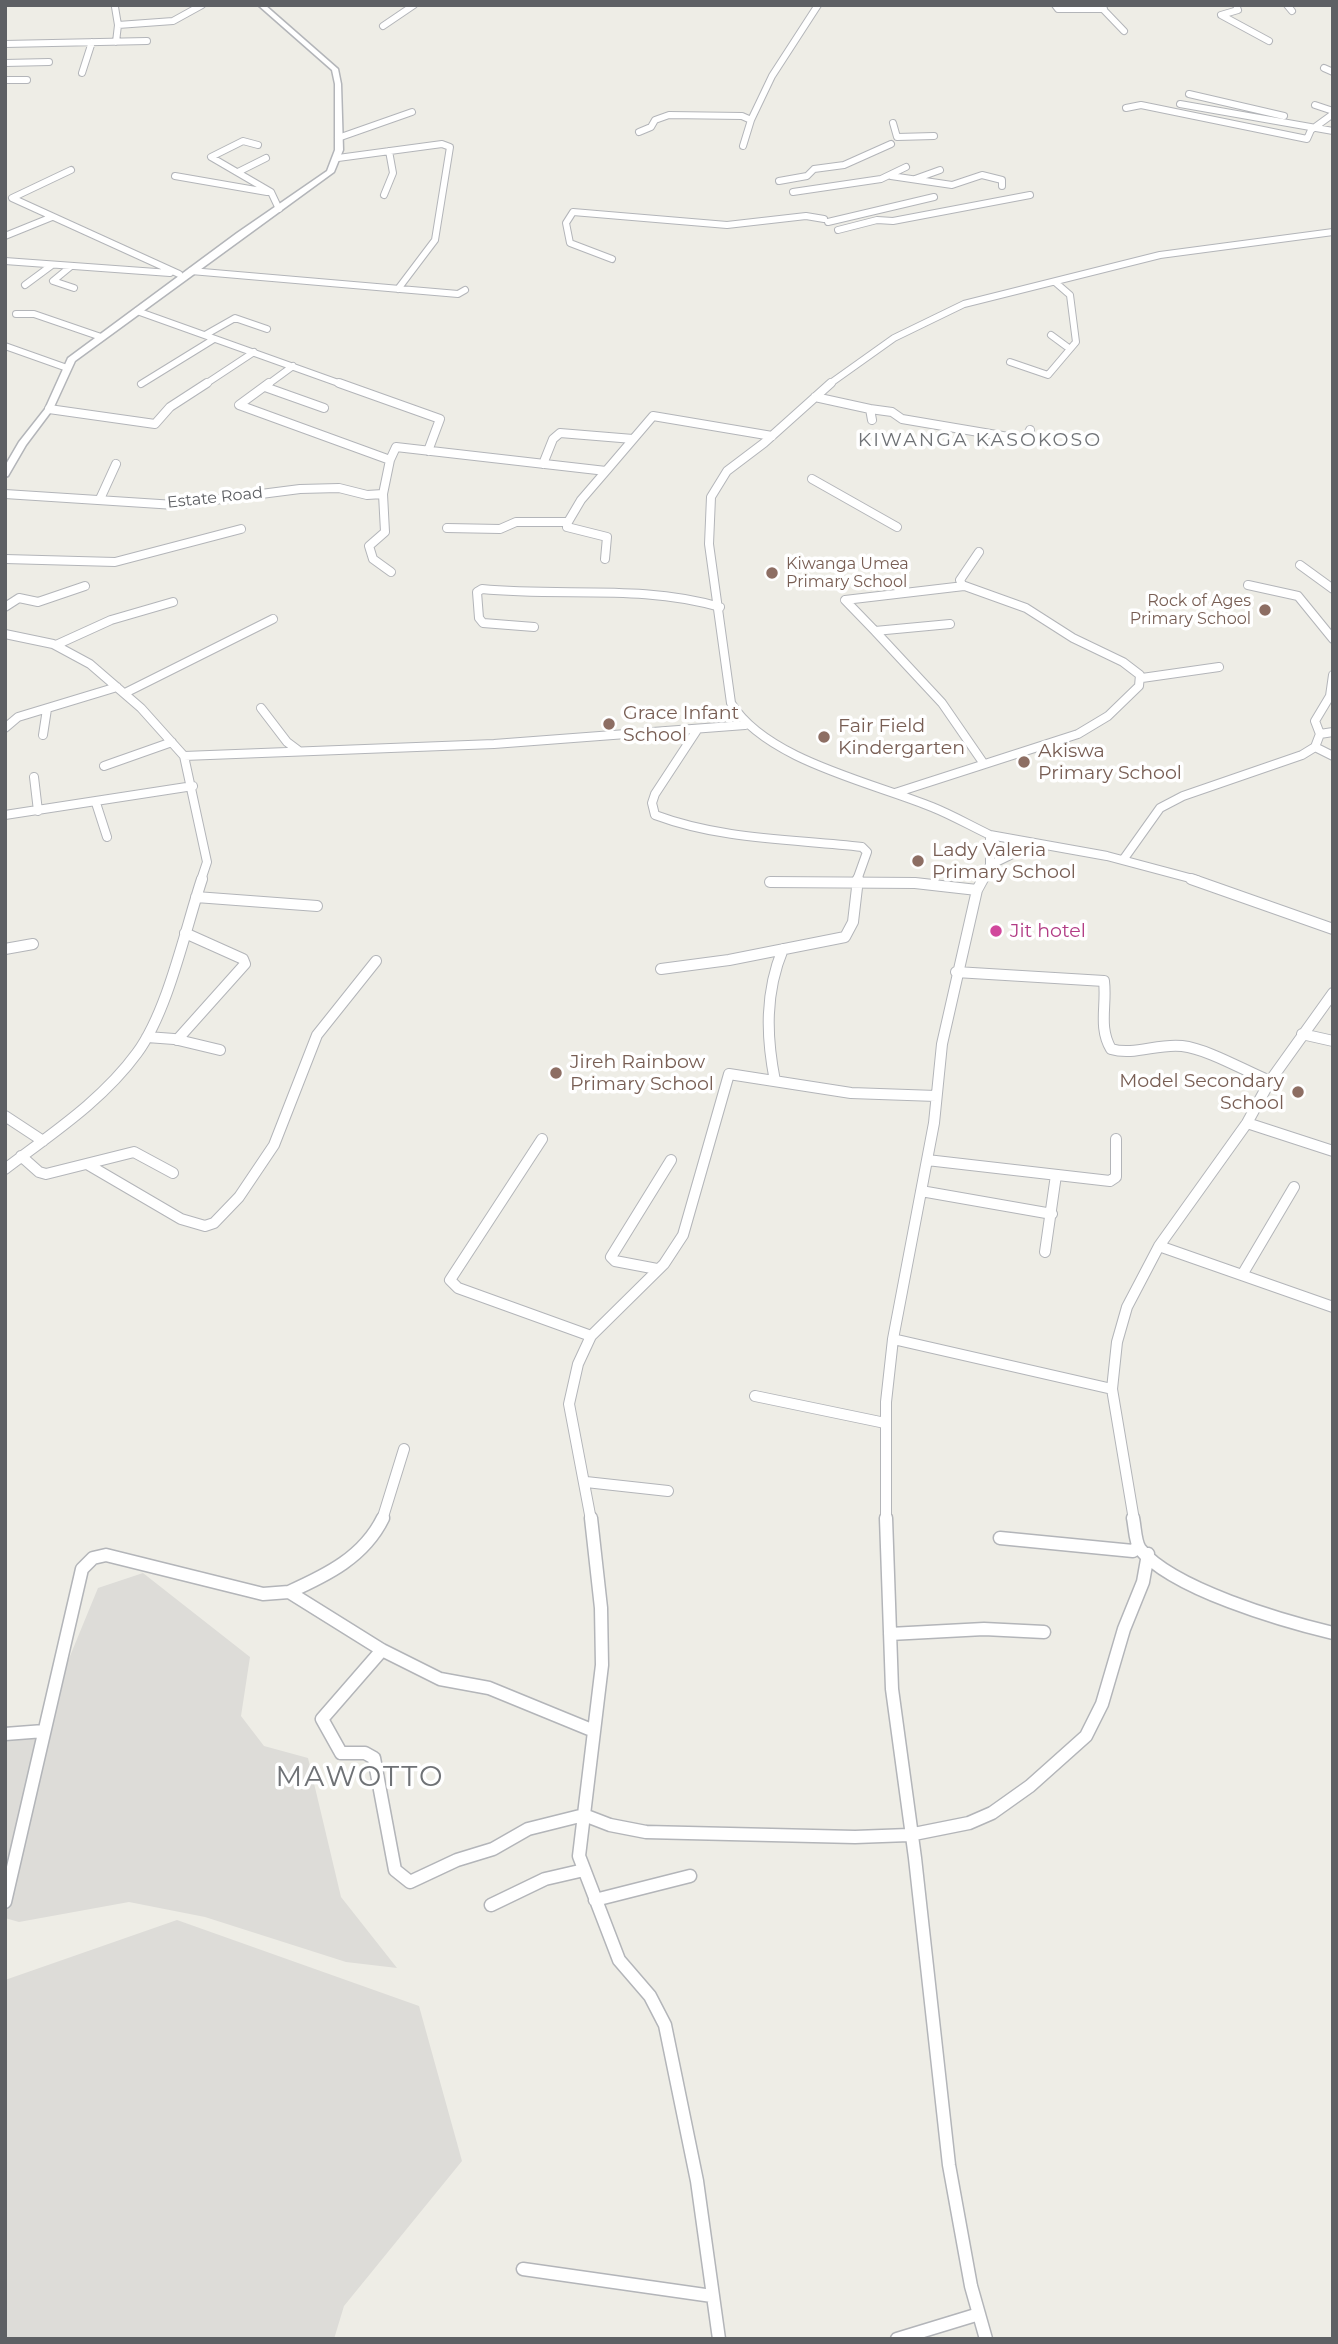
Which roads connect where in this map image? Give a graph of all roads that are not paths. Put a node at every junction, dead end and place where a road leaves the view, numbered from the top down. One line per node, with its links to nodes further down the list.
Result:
1 (202, 5): 11 (street)
2 (261, 5): 39 (street)
3 (414, 5): 12 (street)
4 (818, 5): 32 (street)
5 (1055, 5): 9 (street)
6 (1236, 5): 15 (street)
7 (1287, 5): 10 (street)
8 (115, 7): 11 (street)
9 (1102, 7): 13 (street)
10 (1292, 11)
11 (118, 25): 17 (street)
12 (383, 26)
13 (1124, 31)
14 (147, 41): 17 (street)
15 (1269, 41)
16 (92, 42): 17 (street); 18 (street); 23 (street)
17 (116, 42)
18 (5, 44)
19 (49, 62): 20 (street)
20 (5, 63)
21 (1324, 68): 22 (street)
22 (1333, 72)
23 (82, 73)
24 (27, 79): 25 (street)
25 (5, 80)
26 (1188, 94): 34 (street)
27 (1181, 104): 34 (street)
28 (1315, 105): 31 (street)
29 (1126, 108): 35 (street)
30 (412, 112): 39 (street)
31 (1333, 112): 35 (street)
32 (751, 120): 37 (street); 42 (street)
33 (893, 123): 38 (street)
34 (1292, 124): 35 (street)
35 (1315, 127): 36 (street)
36 (1333, 131)
37 (639, 132)
38 (934, 136)
39 (338, 138): 45 (street)
40 (891, 144): 53 (street)
41 (258, 145): 49 (street)
42 (743, 146)
43 (389, 151): 45 (street); 57 (street); 75 (street)
44 (266, 158): 49 (street)
45 (338, 158): 61 (street)
46 (906, 167): 51 (street)
47 (71, 170): 59 (street)
48 (940, 170): 52 (street)
49 (238, 172): 55 (street)
50 (175, 176): 55 (street)
51 (891, 176): 52 (street); 56 (street)
52 (915, 179): 54 (street)
53 (779, 181)
54 (1002, 186)
55 (271, 192): 61 (street)
56 (793, 192)
57 (384, 195)
58 (1030, 195): 63 (street)
59 (9, 196): 62 (street)
60 (934, 197): 66 (street)
61 (279, 209): 70 (street)
62 (51, 217): 65 (street); 71 (street)
63 (838, 230)
64 (1333, 232): 72 (street)
65 (5, 236)
66 (612, 259)
67 (5, 261): 68 (street)
68 (52, 265): 69 (street); 73 (street)
69 (70, 267): 71 (street); 74 (street)
70 (191, 271): 71 (street); 75 (street)
71 (181, 276): 77 (street)
72 (1055, 282): 85 (street); 92 (street)
73 (25, 285)
74 (74, 288)
75 (398, 289): 76 (street)
76 (465, 290)
77 (137, 311): 80 (street); 82 (street)
78 (16, 314): 82 (street)
79 (267, 328): 80 (street)
80 (205, 335): 83 (street)
81 (1051, 335): 85 (street)
82 (101, 337): 89 (street)
83 (214, 339): 86 (street); 90 (street)
84 (5, 346): 89 (street)
85 (1070, 349): 87 (street)
86 (254, 352): 88 (street); 94 (street)
87 (1010, 362)
88 (293, 366): 91 (street); 100 (street)
89 (67, 368): 94 (street)
90 (141, 384)
91 (265, 387): 93 (street); 101 (street)
92 (815, 397): 95 (street); 98 (street)
93 (324, 408)
94 (49, 409): 105 (street)
95 (870, 409): 96 (street); 97 (street)
96 (872, 420)
97 (1030, 430)
98 (772, 436): 99 (street); 125 (street)
99 (633, 439): 103 (street); 104 (street)
100 (428, 452): 101 (street); 103 (street)
101 (390, 460): 108 (street)
102 (116, 464): 109 (street)
103 (543, 464): 104 (street)
104 (606, 471): 110 (street)
105 (5, 474)
106 (812, 479): 111 (street)
107 (5, 494): 109 (street, Estate Road)
108 (383, 494): 109 (street, Estate Road); 118 (street)
109 (100, 499)
110 (568, 523): 112 (street); 116 (street)
111 (897, 527)
112 (447, 528)
113 (241, 529): 115 (street)
114 (979, 552): 121 (street)
115 (5, 559)
116 (604, 559)
117 (1300, 565): 122 (street)
118 (391, 572)
119 (1248, 585): 131 (street)
120 (85, 586): 124 (street)
121 (964, 586): 129 (street); 135 (street)
122 (1333, 589)
123 (173, 602): 132 (street)
124 (5, 607)
125 (720, 607): 128 (street); 139 (street)
126 (273, 619): 136 (street)
127 (950, 624): 129 (street)
128 (534, 627)
129 (875, 631): 150 (street)
130 (5, 634): 132 (street)
131 (1333, 639)
132 (56, 646): 136 (street)
133 (1219, 667): 135 (street)
134 (1333, 675): 143 (street)
135 (1142, 678): 150 (street)
136 (121, 690): 138 (street); 145 (street)
137 (261, 708): 147 (street)
138 (47, 709): 140 (street); 144 (street)
139 (745, 725): 141 (street); 154 (street)
140 (5, 729)
141 (697, 730): 147 (street); 164 (street)
142 (1333, 732): 143 (street)
143 (1320, 734): 146 (street)
144 (43, 735)
145 (172, 742): 149 (street); 151 (street)
146 (1315, 747): 148 (street); 161 (street)
147 (300, 751): 149 (street)
148 (1333, 755)
149 (184, 756): 153 (street)
150 (984, 764): 154 (street)
151 (104, 766)
152 (34, 777): 156 (street)
153 (193, 786): 155 (street); 166 (street)
154 (895, 793): 158 (street)
155 (96, 803): 156 (street); 159 (street)
156 (38, 811): 157 (street)
157 (5, 816)
158 (990, 835): 160 (street); 162 (street)
159 (107, 836)
160 (1031, 845): 161 (street); 162 (street)
161 (1123, 860): 168 (street)
162 (990, 865): 165 (street)
163 (770, 882): 164 (street)
164 (856, 883): 165 (street); 172 (street)
165 (977, 890): 175 (street)
166 (196, 897): 167 (street); 169 (street)
167 (317, 906)
168 (1333, 929)
169 (185, 933): 178 (street); 179 (street)
170 (33, 944): 171 (street)
171 (5, 949)
172 (783, 949): 174 (street); 182 (street)
173 (376, 961): 194 (street)
174 (661, 969)
175 (956, 972): 183 (street); 184 (street)
176 (1333, 993): 177 (street)
177 (1302, 1034): 180 (street); 183 (street)
178 (147, 1037): 179 (street); 189 (street)
179 (177, 1040): 181 (street)
180 (1333, 1041)
181 (220, 1050)
182 (775, 1081): 184 (street); 203 (street)
183 (1270, 1081): 186 (street)
184 (936, 1096): 193 (street)
185 (5, 1115): 189 (street)
186 (1247, 1123): 190 (street); 201 (street)
187 (542, 1139): 206 (street)
188 (1116, 1139): 197 (street)
189 (43, 1140): 191 (street)
190 (1333, 1152)
191 (21, 1156): 194 (street); 195 (street)
192 (671, 1160): 203 (street)
193 (928, 1160): 197 (street); 199 (street)
194 (87, 1164): 196 (street)
195 (5, 1169)
196 (173, 1173)
197 (1056, 1175): 200 (street)
198 (1294, 1188): 204 (street)
199 (921, 1191): 200 (street); 207 (street)
200 (1052, 1214): 202 (street)
201 (1159, 1246): 204 (street); 208 (street)
202 (1045, 1252)
203 (657, 1269): 206 (street)
204 (1242, 1275): 205 (street)
205 (1333, 1307)
206 (591, 1336): 212 (street)
207 (892, 1339): 208 (street); 210 (street)
208 (1112, 1389): 215 (street)
209 (755, 1396): 210 (street)
210 (885, 1423): 219 (street)
211 (404, 1449): 216 (street)
212 (586, 1482): 213 (street); 222 (street)
213 (668, 1491)
214 (1000, 1538): 215 (street)
215 (1143, 1550): 218 (street); 225 (street)
216 (289, 1592): 220 (street); 221 (street)
217 (1044, 1633): 219 (street)
218 (1333, 1633)
219 (890, 1634): 225 (street)
220 (382, 1650): 222 (street); 224 (street)
221 (44, 1731): 223 (street); 229 (street)
222 (594, 1731): 224 (street)
223 (5, 1734)
224 (584, 1815): 225 (street); 226 (street)
225 (909, 1835): 233 (street)
226 (584, 1870): 228 (street); 230 (street)
227 (690, 1876): 228 (street)
228 (595, 1900): 232 (street)
229 (5, 1902)
230 (491, 1905)
231 (523, 2269): 232 (street)
232 (712, 2296): 234 (street)
233 (979, 2315): 235 (street); 236 (street)
234 (719, 2339)
235 (897, 2339)
236 (986, 2339)

